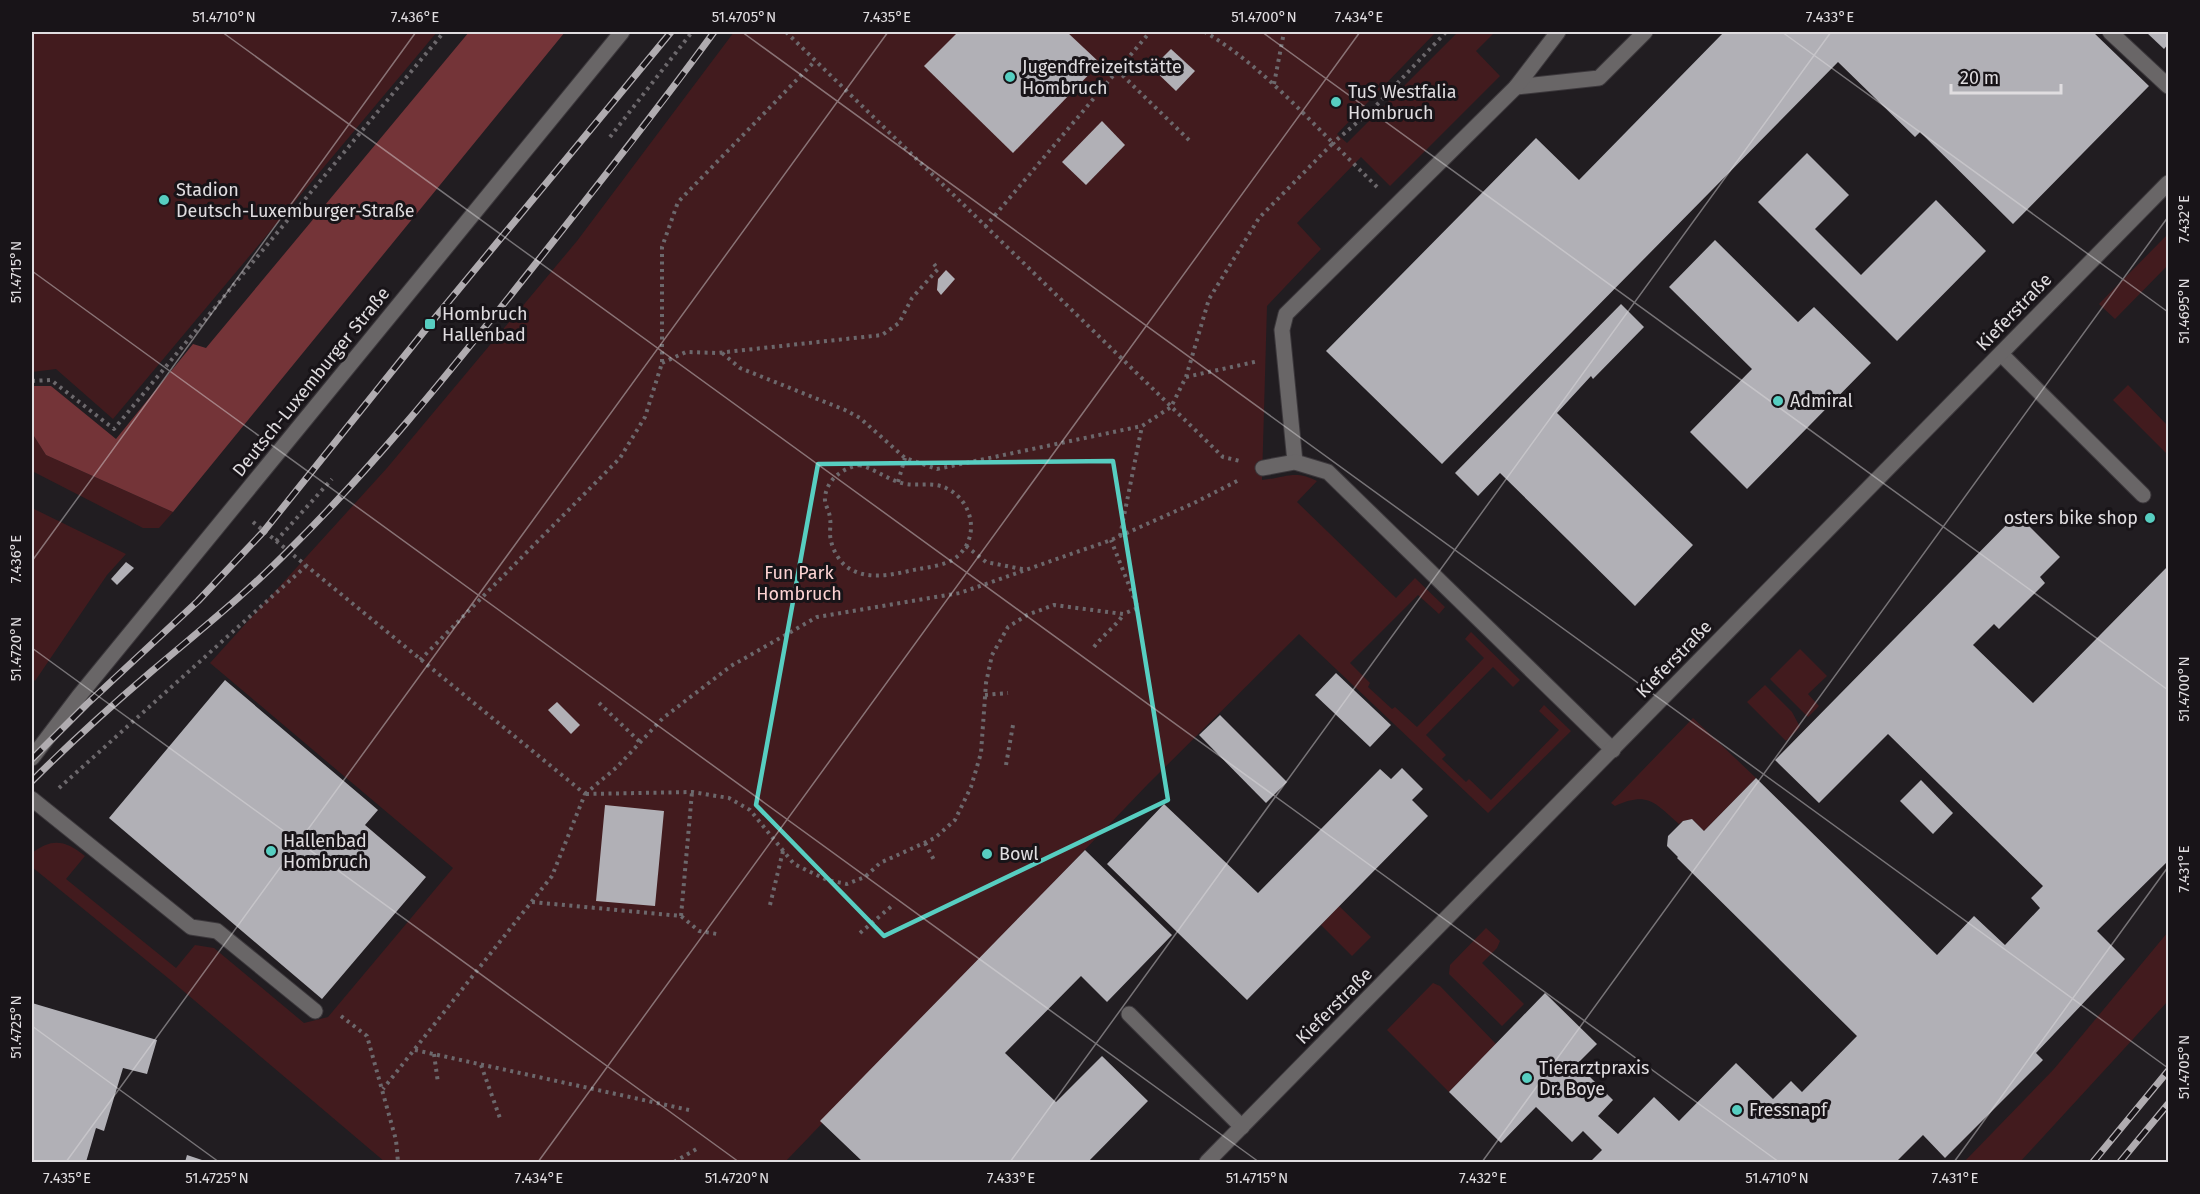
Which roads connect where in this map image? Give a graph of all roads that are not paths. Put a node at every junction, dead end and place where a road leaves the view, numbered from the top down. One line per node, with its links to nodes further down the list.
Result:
1 (622, 32): 13 (street, Deutsch-Luxemburger Straße)
2 (1558, 32): 6 (street)
3 (1645, 32): 6 (street)
4 (2110, 32): 5 (street)
5 (2169, 86)
6 (1516, 87): 9 (street)
7 (2169, 183): 8 (street, Kieferstraße)
8 (2001, 354): 11 (street); 12 (street, Kieferstraße)
9 (1295, 462): 10 (street); 12 (street)
10 (1263, 468)
11 (2143, 495)
12 (1613, 750): 17 (street, Kieferstraße)
13 (32, 758)
14 (36, 802): 15 (street)
15 (315, 1011)
16 (1129, 1014): 17 (street)
17 (1242, 1127): 18 (street, Kieferstraße)
18 (1207, 1162)

